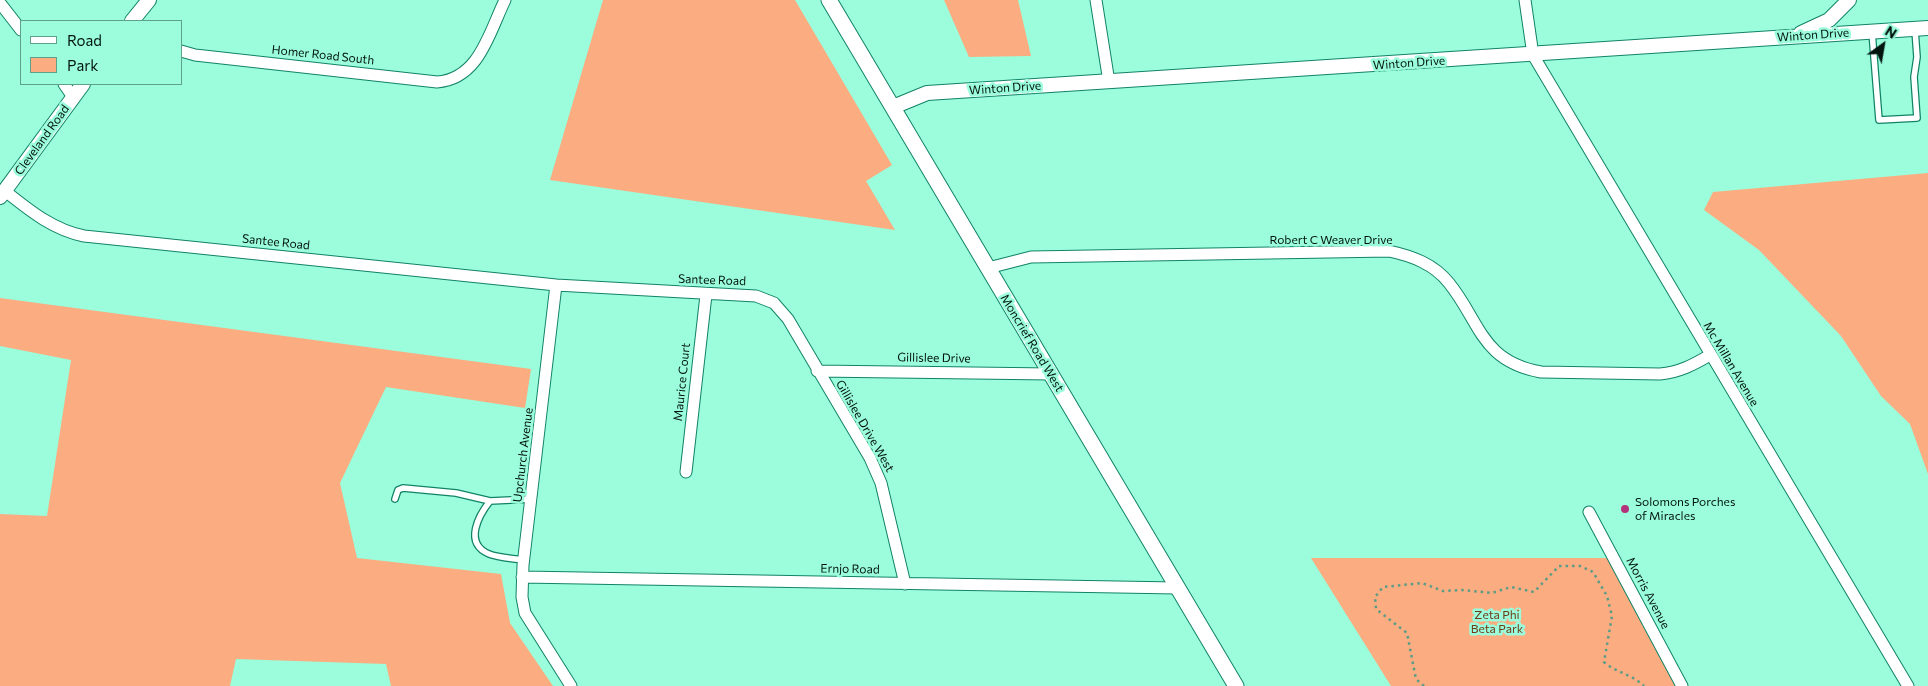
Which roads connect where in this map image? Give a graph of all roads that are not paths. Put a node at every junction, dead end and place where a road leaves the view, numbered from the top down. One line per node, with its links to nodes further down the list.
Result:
1 (149, 0): 8 (street)
2 (504, 0): 13 (street, Homer Road South)
3 (829, 0): 19 (main road, Moncrief Road West)
4 (1096, 0): 15 (street)
5 (1525, 0): 14 (street)
6 (1849, 0): 12 (street)
7 (0, 3): 10 (street)
8 (135, 20)
9 (1921, 28): 11 (street, Winton Drive); 11 (lane)
10 (20, 29)
11 (1872, 32): 12 (street, Winton Drive)
12 (1794, 36): 14 (street, Winton Drive)
13 (182, 51)
14 (1533, 55): 15 (street, Winton Drive); 25 (street, Mc Millan Avenue)
15 (1109, 82): 19 (street, Winton Drive)
16 (65, 85): 18 (street)
17 (82, 85): 18 (street, Cleveland Road)
18 (73, 97): 20 (street, Cleveland Road)
19 (893, 107): 21 (main road, Moncrief Road West)
20 (3, 194): 22 (street, Santee Road)
21 (988, 268): 25 (street, Robert C Weaver Drive); 27 (main road, Moncrief Road West)
22 (556, 285): 23 (street, Santee Road); 30 (street, Upchurch Avenue)
23 (706, 294): 24 (street, Santee Road); 28 (street, Maurice Court)
24 (788, 319): 26 (street, Gillislee Drive West)
25 (1710, 355): 40 (street, Mc Millan Avenue)
26 (817, 371): 27 (street, Gillislee Drive); 35 (street, Gillislee Drive West)
27 (1051, 374): 36 (main road, Moncrief Road West)
28 (686, 472)
29 (395, 499): 31 (lane)
30 (532, 499): 31 (lane); 33 (street, Upchurch Avenue)
31 (490, 501): 33 (lane)
32 (1589, 512): 39 (street, Morris Avenue)
33 (523, 560): 34 (street, Upchurch Avenue)
34 (522, 577): 35 (street, Ernjo Road); 37 (street, Upchurch Avenue)
35 (905, 584): 36 (street, Ernjo Road)
36 (1177, 588): 38 (main road, Moncrief Road West)
37 (571, 686)
38 (1236, 686)
39 (1682, 686)
40 (1908, 686)

